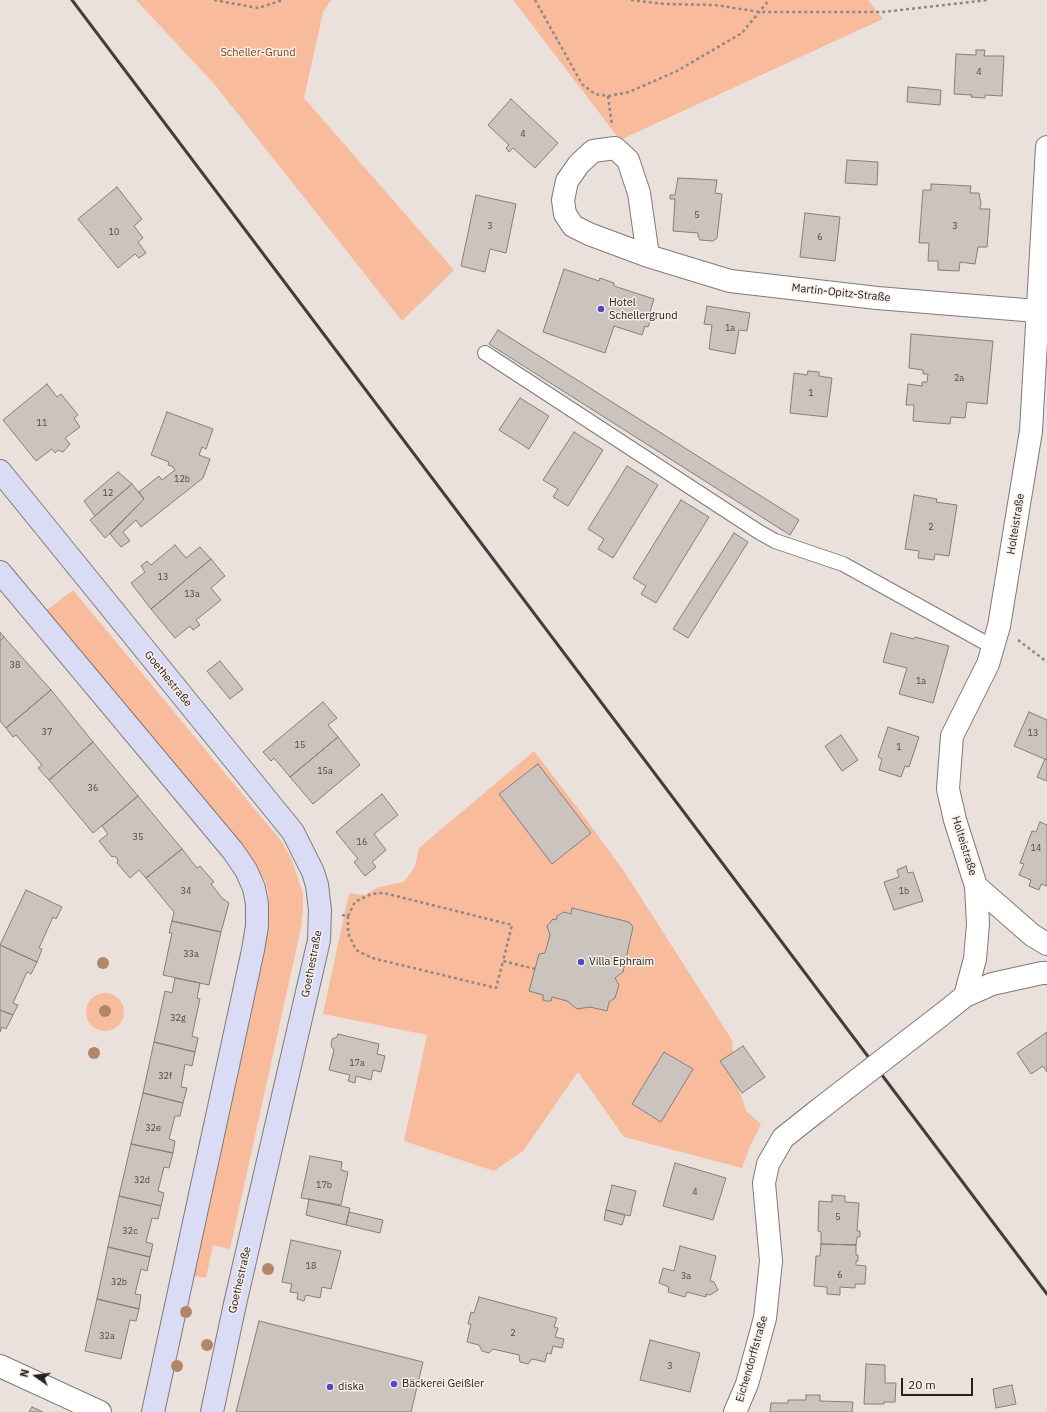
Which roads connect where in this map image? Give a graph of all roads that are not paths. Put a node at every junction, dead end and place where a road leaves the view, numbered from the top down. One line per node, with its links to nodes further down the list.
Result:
1 (1047, 147): 3 (street, Holteistraße)
2 (648, 256): 2 (street, Martin-Opitz-Straße); 3 (street, Martin-Opitz-Straße)
3 (1037, 311): 7 (street, Holteistraße)
4 (485, 353): 7 (lane)
5 (0, 471): 15 (street, Goethestraße)
6 (0, 572): 14 (street)
7 (993, 647): 8 (street, Holteistraße)
8 (976, 886): 9 (street, Holteistraße); 11 (street, Holteistraße)
9 (1047, 944)
10 (1047, 973): 11 (street, Eichendorffstraße)
11 (965, 996): 16 (street, Eichendorffstraße, bridge)
12 (0, 1366): 13 (street)
13 (100, 1412)
14 (153, 1412)
15 (212, 1412)
16 (735, 1412)

